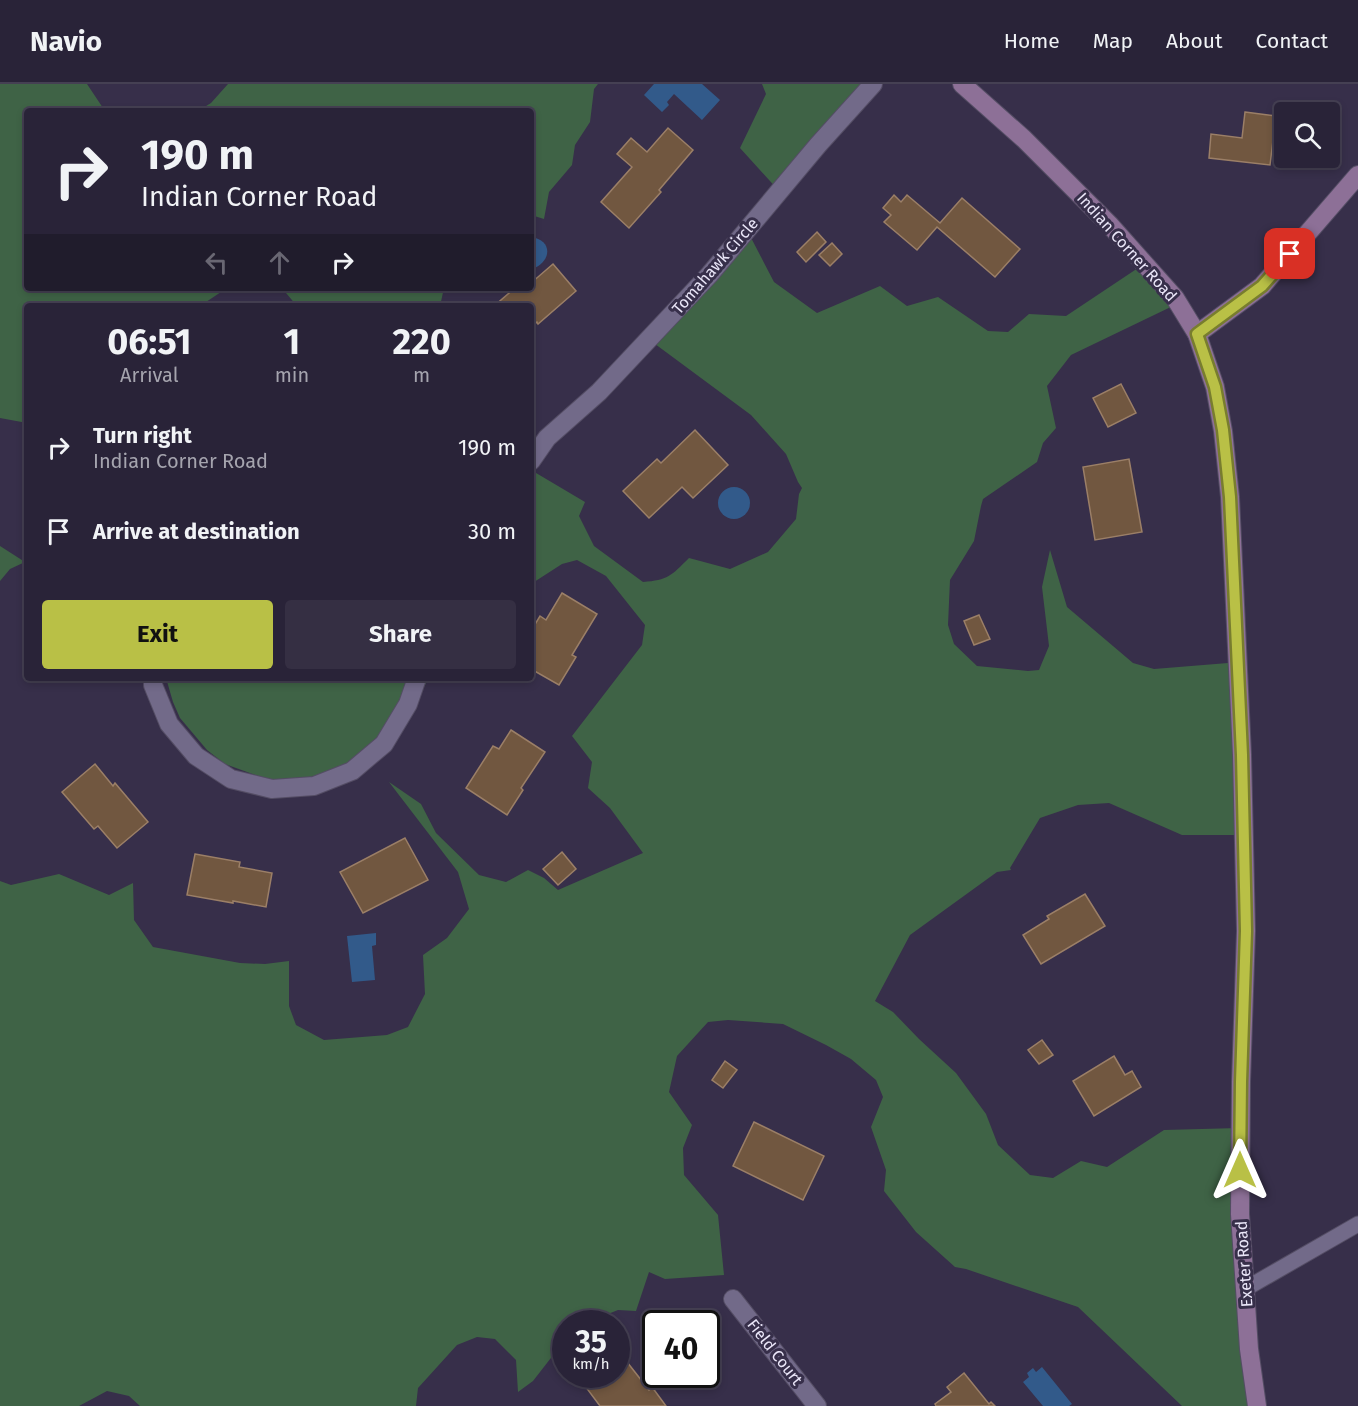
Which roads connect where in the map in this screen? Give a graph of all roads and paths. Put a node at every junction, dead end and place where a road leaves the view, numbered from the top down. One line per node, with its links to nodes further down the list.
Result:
1 (873, 84): 5 (street, Tomahawk Circle)
2 (962, 84): 4 (street, Indian Corner Road)
3 (1358, 175): 4 (street)
4 (1197, 334): 9 (street, Exeter Road)
5 (539, 441)
6 (153, 681): 7 (street)
7 (416, 681)
8 (1358, 1224): 9 (lane)
9 (1245, 1289): 12 (street, Exeter Road)
10 (733, 1299): 11 (street, Field Court)
11 (817, 1406)
12 (1257, 1406)

